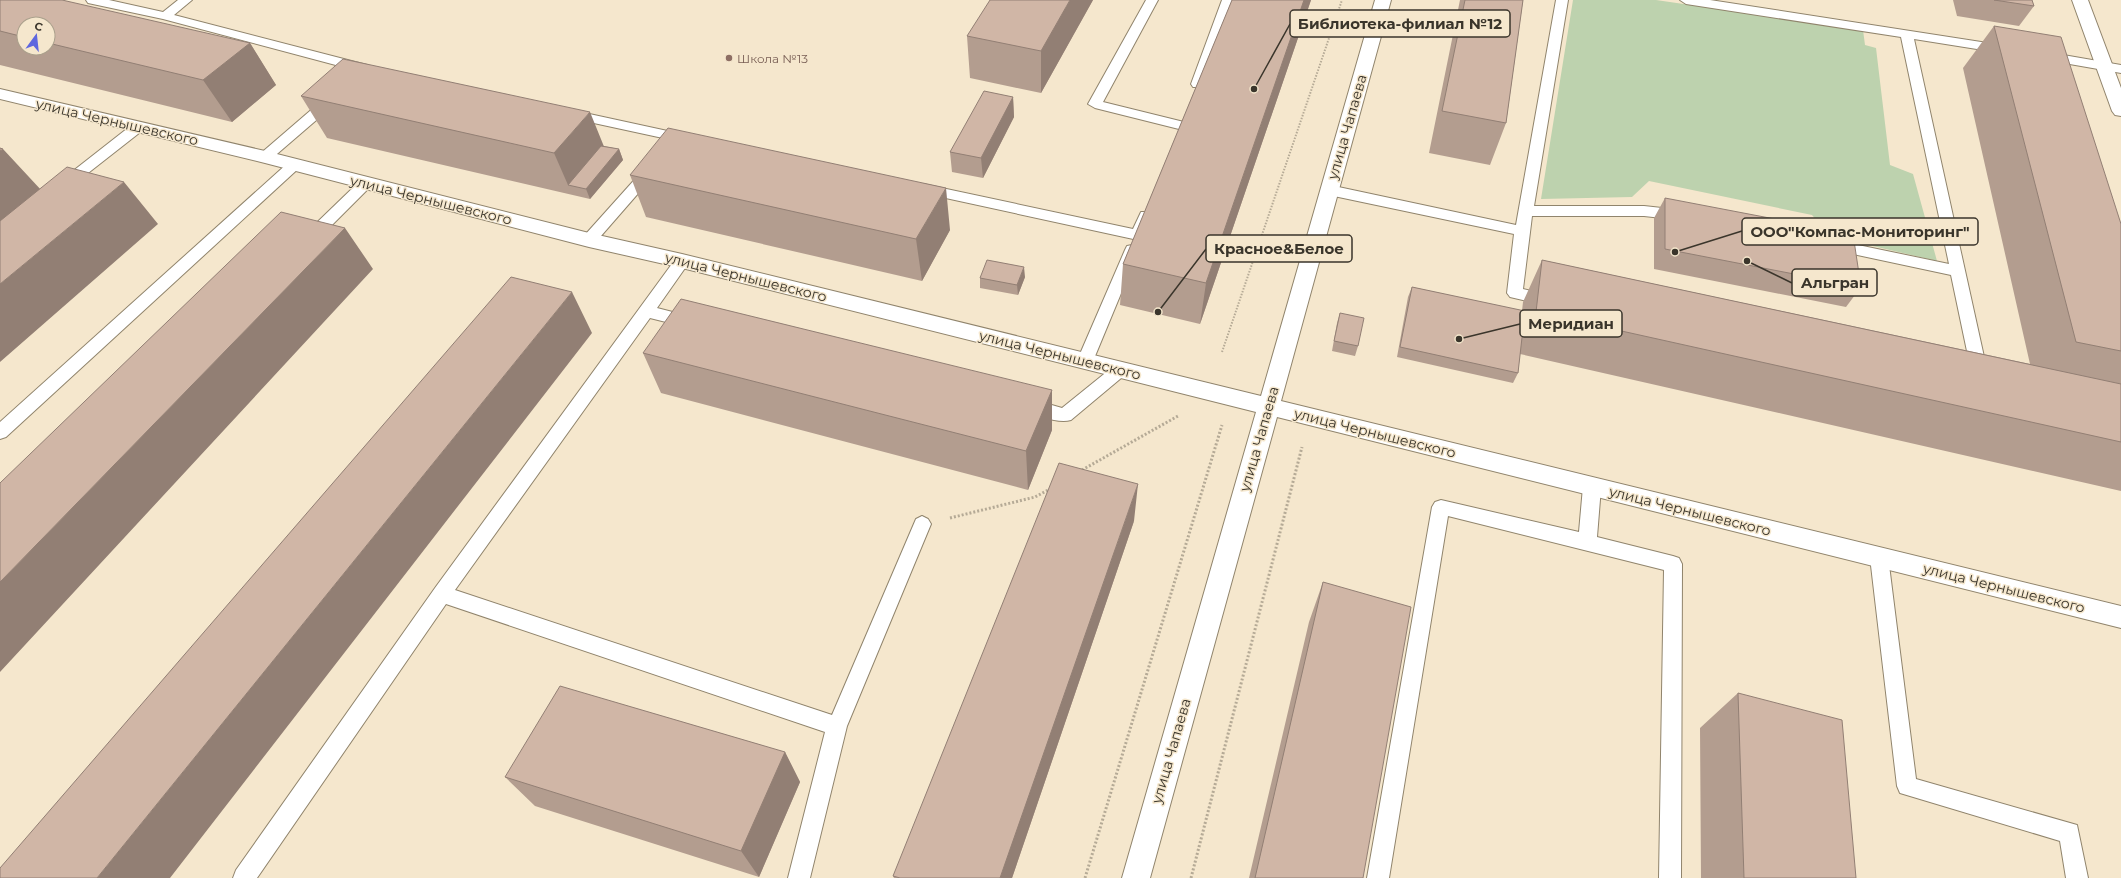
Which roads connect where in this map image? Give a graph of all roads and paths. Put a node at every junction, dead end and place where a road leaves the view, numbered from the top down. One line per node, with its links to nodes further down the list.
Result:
1 (92, 0): 10 (lane)
2 (186, 0): 10 (lane)
3 (1152, 0): 23 (lane)
4 (1228, 0): 19 (lane)
5 (1342, 0): 49 (path)
6 (1383, 0): 34 (street, улица Чапаева)
7 (1562, 0): 37 (lane)
8 (1686, 0): 11 (lane)
9 (2080, 0): 14 (street)
10 (165, 16): 16 (lane)
11 (1907, 34): 12 (lane); 45 (lane)
12 (2018, 52)
13 (2033, 54): 14 (lane)
14 (2104, 66): 15 (lane); 22 (street)
15 (2121, 69)
16 (354, 79)
17 (342, 90): 29 (lane)
18 (0, 94): 24 (street, улица Чернышевского)
19 (1194, 96)
20 (557, 111): 25 (lane)
21 (1189, 111): 23 (lane)
22 (2121, 111)
23 (1184, 126): 26 (lane)
24 (138, 127): 29 (street, улица Чернышевского); 35 (lane)
25 (679, 138): 27 (lane); 28 (lane)
26 (1177, 141)
27 (702, 142)
28 (669, 149)
29 (265, 157): 31 (street, улица Чернышевского)
30 (659, 160): 41 (lane)
31 (294, 166): 32 (street, улица Чернышевского); 57 (lane)
32 (366, 183): 41 (street, улица Чернышевского); 43 (lane)
33 (912, 187): 40 (lane)
34 (1329, 190): 39 (lane); 54 (street, улица Чапаева)
35 (54, 194)
36 (1150, 206): 40 (lane)
37 (1525, 211): 38 (lane); 39 (lane)
38 (1696, 217)
39 (1522, 231): 46 (lane)
40 (1138, 235): 50 (lane)
41 (589, 240): 44 (street, улица Чернышевского)
42 (1817, 242): 45 (lane)
43 (298, 250)
44 (682, 261): 47 (lane); 50 (street, улица Чернышевского)
45 (1958, 271): 52 (lane)
46 (1561, 303)
47 (646, 311): 48 (lane); 65 (lane)
48 (708, 326)
49 (1222, 352)
50 (1085, 361): 51 (street, улица Чернышевского)
51 (1120, 370): 53 (lane); 54 (street, улица Чернышевского)
52 (1983, 389)
53 (1018, 403)
54 (1268, 407): 61 (street, улица Чернышевского); 71 (street, улица Чапаева)
55 (1178, 416): 59 (path)
56 (1223, 425): 70 (path)
57 (0, 432)
58 (1304, 440): 72 (path)
59 (1076, 474)
60 (1055, 486): 62 (path)
61 (1592, 487): 63 (lane); 64 (street, улица Чернышевского)
62 (922, 524): 67 (lane)
63 (1587, 542): 73 (lane); 74 (lane)
64 (1879, 557): 66 (street, улица Чернышевского); 75 (lane)
65 (442, 594): 67 (lane); 68 (lane)
66 (2121, 617)
67 (837, 726): 69 (lane)
68 (244, 878)
69 (799, 878)
70 (1085, 878)
71 (1136, 878)
72 (1191, 878)
73 (1378, 878)
74 (1670, 878)
75 (2078, 878)

